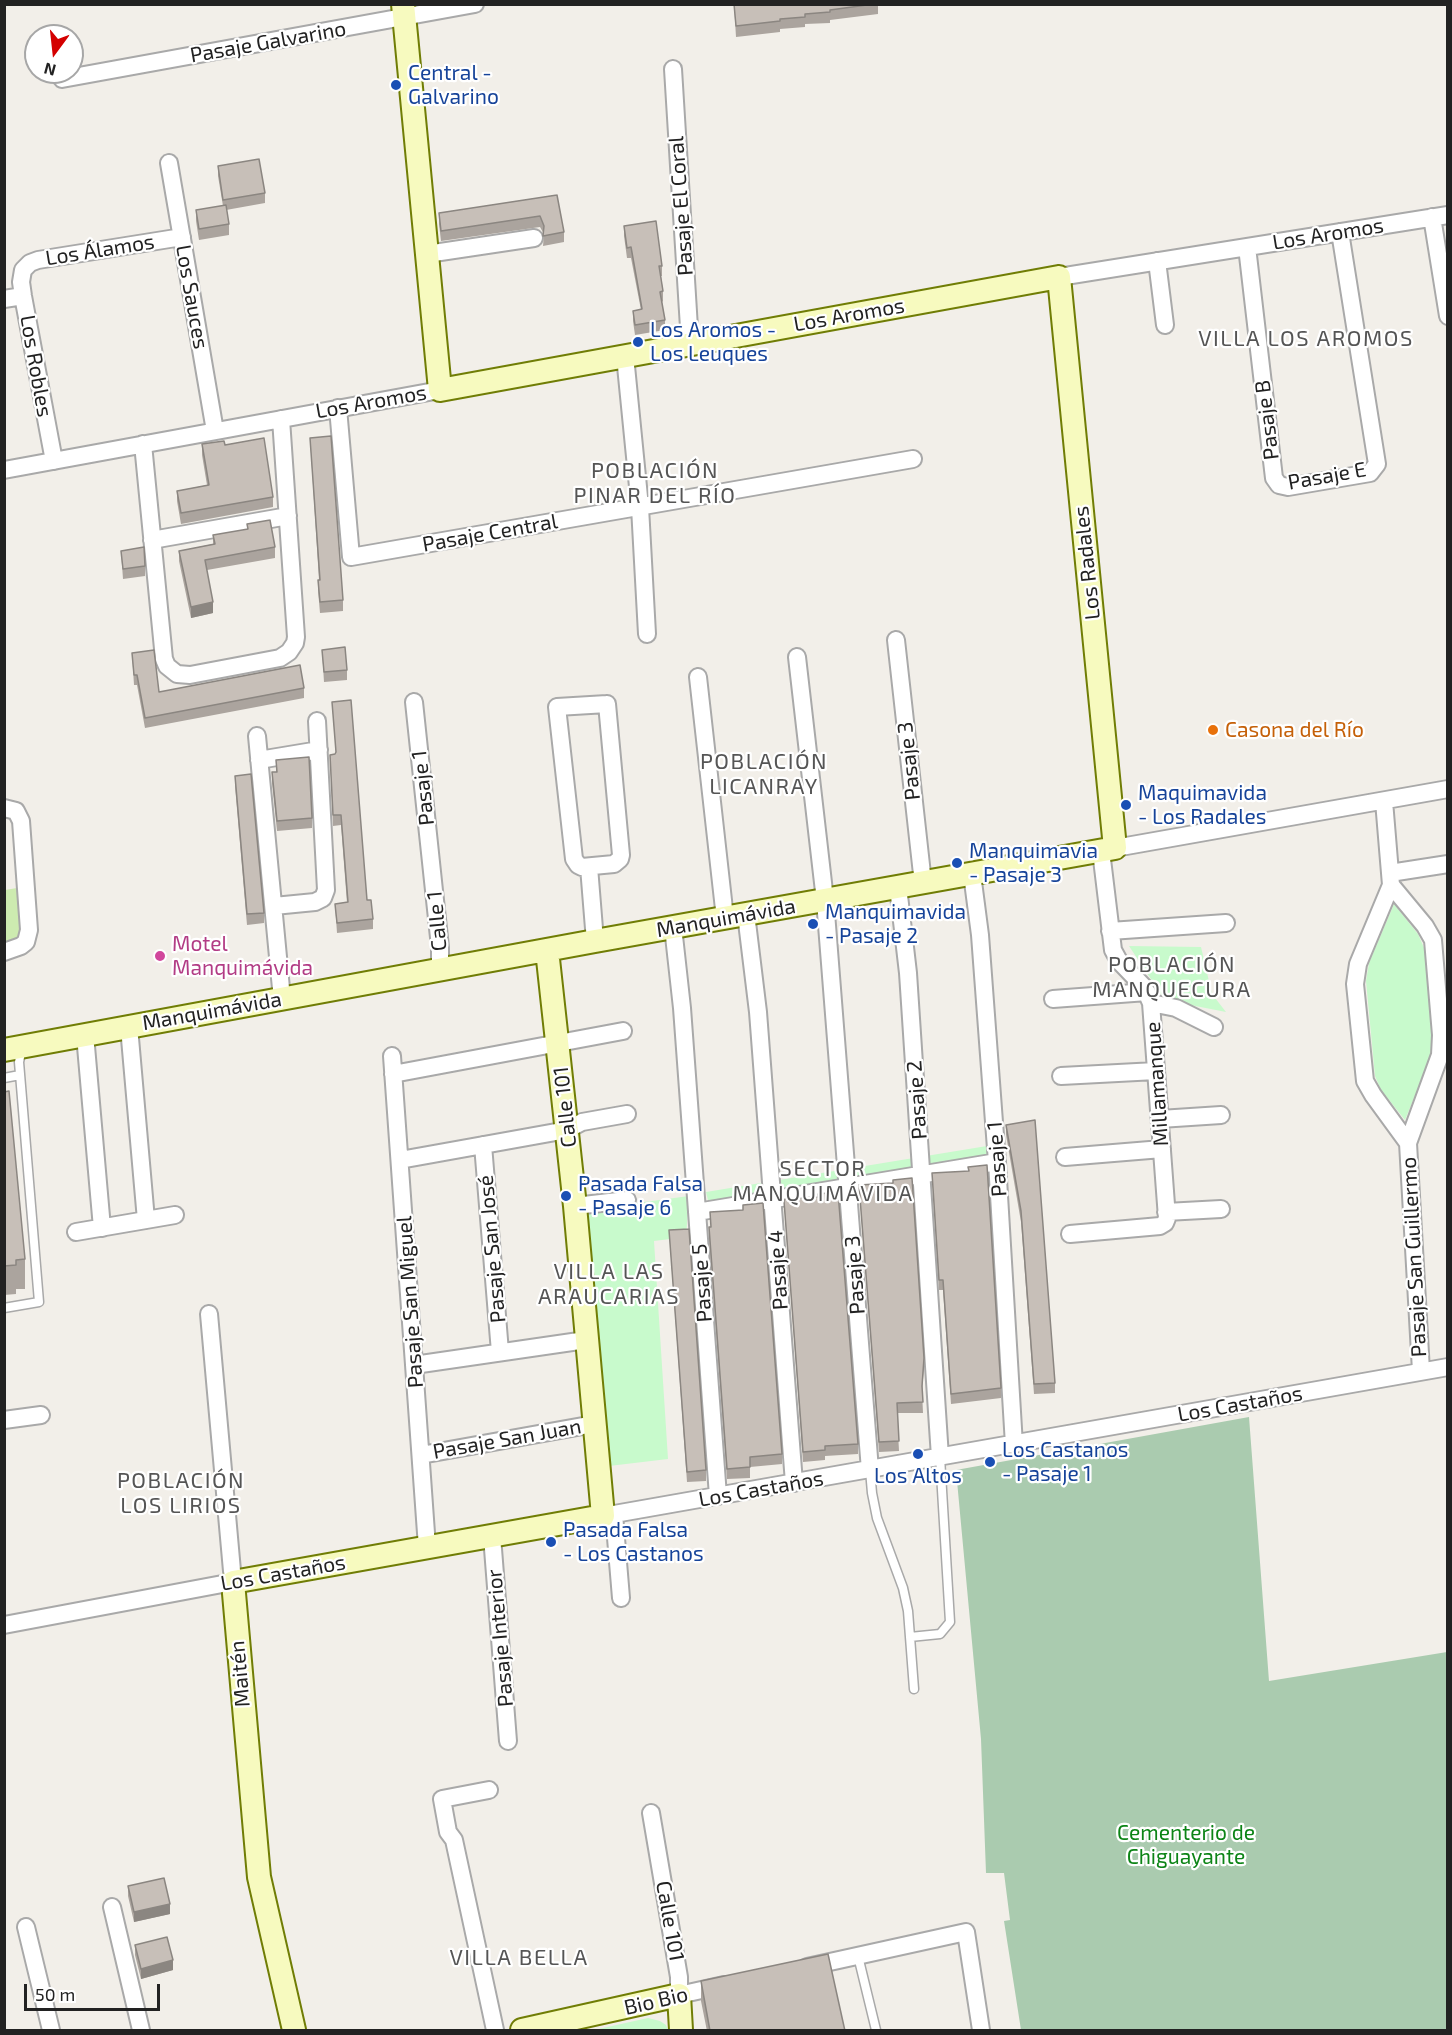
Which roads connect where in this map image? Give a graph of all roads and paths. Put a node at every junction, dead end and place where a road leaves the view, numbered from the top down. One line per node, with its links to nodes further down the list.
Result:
1 (475, 4): 2 (street, Pasaje Galvarino)
2 (404, 11): 4 (street, Pasaje Galvarino); 11 (street)
3 (673, 69): 19 (street, Pasaje El Coral)
4 (84, 76)
5 (169, 163): 8 (street, Los Sauces)
6 (1440, 216): 7 (street, Los Aromos); 17 (street)
7 (1340, 232): 10 (street, Los Aromos); 29 (street, Pasaje E)
8 (182, 237): 13 (street, Los Álamos); 24 (street, Los Sauces)
9 (534, 238): 11 (street)
10 (1247, 247): 12 (street, Los Aromos); 29 (street, Pasaje B)
11 (427, 254): 21 (street)
12 (1157, 261): 14 (street, Los Aromos); 18 (street)
13 (22, 270): 15 (street, Los Robles)
14 (1059, 277): 19 (street, Los Aromos); 45 (street, Los Radales)
15 (23, 296): 16 (street); 27 (street, Los Robles)
16 (4, 299)
17 (1448, 316)
18 (1165, 325)
19 (690, 344): 20 (street, Los Aromos)
20 (625, 356): 21 (street, Los Aromos); 30 (street)
21 (440, 390): 22 (street, Los Aromos)
22 (338, 408): 23 (street, Los Aromos); 30 (street, Pasaje Central)
23 (281, 418): 24 (street, Los Aromos); 31 (street)
24 (215, 431): 25 (street, Los Aromos)
25 (143, 444): 27 (street, Los Aromos); 32 (street)
26 (913, 459): 30 (street, Pasaje Central)
27 (54, 460): 28 (street, Los Aromos)
28 (4, 470)
29 (1279, 485)
30 (640, 507): 33 (street)
31 (288, 516): 32 (street); 32 (street)
32 (152, 540)
33 (647, 634)
34 (896, 640): 51 (street, Pasaje 3)
35 (797, 657): 53 (street)
36 (698, 677): 55 (street)
37 (414, 702): 48 (street, Pasaje 1)
38 (317, 721): 40 (street)
39 (257, 736): 41 (street)
40 (319, 750): 41 (street); 54 (street)
41 (259, 760): 54 (street)
42 (1448, 789): 43 (street, Manquimávida)
43 (1384, 801): 45 (street, Manquimávida); 50 (street, Pasaje San Guillermo)
44 (10, 810): 61 (street)
45 (1108, 850): 49 (street, Manquimávida); 58 (street, Millamanque)
46 (1448, 864): 50 (street)
47 (589, 867): 47 (street); 59 (street)
48 (432, 873): 62 (street, Calle 1)
49 (972, 874): 51 (street, Manquimávida); 88 (street, Pasaje 1)
50 (1390, 879): 73 (street, Pasaje San Guillermo); 83 (street, Pasaje San Guillermo)
51 (923, 883): 52 (street, Manquimávida)
52 (898, 887): 53 (street, Manquimávida); 89 (street, Pasaje 2)
53 (825, 900): 55 (street, Manquimávida); 90 (street, Pasaje 3)
54 (274, 906): 64 (street)
55 (735, 916): 57 (street, Manquimávida); 91 (street, Pasaje 4)
56 (1226, 923): 58 (street)
57 (673, 927): 59 (street, Manquimávida); 95 (street, Pasaje 5)
58 (1110, 931): 63 (street, Millamanque)
59 (595, 941): 60 (street, Manquimávida)
60 (547, 950): 62 (street, Manquimávida); 70 (street, Calle 101)
61 (4, 952)
62 (440, 969): 64 (street, Manquimávida)
63 (1149, 998): 65 (street); 67 (street); 74 (street, Millamanque)
64 (282, 999): 66 (street, Manquimávida)
65 (1053, 999)
66 (129, 1027): 69 (street, Manquimávida); 98 (street)
67 (1214, 1027)
68 (623, 1030): 70 (street)
69 (85, 1035): 71 (street, Manquimávida); 99 (street)
70 (558, 1043): 75 (street); 82 (street, Calle 101)
71 (13, 1048): 76 (lane)
72 (392, 1056): 75 (street, Pasaje San Miguel)
73 (1442, 1065): 83 (street, Pasaje San Guillermo)
74 (1156, 1071): 77 (street); 81 (street, Millamanque)
75 (393, 1074): 87 (street, Pasaje San Miguel)
76 (20, 1075): 78 (lane); 102 (lane)
77 (1061, 1076)
78 (4, 1078)
79 (627, 1114): 82 (street)
80 (1221, 1115): 81 (street)
81 (1160, 1119): 85 (street, Millamanque)
82 (567, 1130): 84 (street); 93 (street, Calle 101)
83 (1408, 1143): 108 (street, Pasaje San Guillermo)
84 (483, 1145): 87 (street); 105 (street, Pasaje San José)
85 (1162, 1149): 86 (street); 97 (street, Millamanque)
86 (1065, 1157)
87 (400, 1160): 106 (street, Pasaje San Miguel)
88 (997, 1162): 89 (street); 112 (street, Pasaje 1)
89 (922, 1174): 90 (street); 114 (street, Pasaje 2)
90 (848, 1186): 91 (street); 115 (street, Pasaje 3)
91 (772, 1199): 95 (street); 116 (street, Pasaje 4)
92 (627, 1200): 93 (street)
93 (575, 1206): 104 (street, Calle 101)
94 (1221, 1209): 97 (street)
95 (697, 1212): 117 (street, Pasaje 5)
96 (175, 1215): 98 (street)
97 (1166, 1217): 101 (street)
98 (146, 1220): 99 (street)
99 (102, 1227): 100 (street)
100 (76, 1232)
101 (1070, 1234)
102 (4, 1308)
103 (209, 1314): 121 (street, Maitén)
104 (586, 1340): 105 (street); 111 (street, Calle 101)
105 (500, 1352): 106 (street)
106 (414, 1365): 113 (street, Pasaje San Miguel)
107 (1448, 1367): 108 (street, Los Castaños)
108 (1421, 1371): 112 (street, Los Castaños)
109 (41, 1415): 110 (street)
110 (4, 1420)
111 (594, 1424): 113 (street, Pasaje San Juan); 118 (street, Calle 101)
112 (1014, 1445): 114 (street, Los Castaños)
113 (420, 1455): 120 (street, Pasaje San Miguel)
114 (940, 1457): 115 (street, Los Castaños); 124 (lane)
115 (870, 1470): 116 (street, Los Castaños); 124 (lane)
116 (794, 1483): 117 (street, Los Castaños)
117 (718, 1496): 118 (street, Los Castaños)
118 (609, 1515): 119 (street, Los Castaños); 122 (street)
119 (492, 1536): 120 (street, Los Castaños); 126 (street, Pasaje Interior)
120 (427, 1547): 121 (street, Los Castaños)
121 (233, 1582): 123 (street, Los Castaños); 137 (street, Maitén)
122 (621, 1598)
123 (4, 1625)
124 (910, 1637): 125 (lane)
125 (914, 1689)
126 (508, 1741)
127 (489, 1790): 138 (street)
128 (651, 1813): 134 (street, Calle 101)
129 (112, 1907): 136 (street)
130 (26, 1927): 135 (street)
131 (858, 1956): 132 (street); 141 (lane); 142 (street)
132 (791, 1971)
133 (735, 1983): 134 (street, Bio Bio)
134 (679, 1995): 139 (street, Bio Bio); 140 (street, Calle 101)
135 (51, 2031)
136 (141, 2031)
137 (294, 2031)
138 (495, 2031)
139 (522, 2031)
140 (681, 2031)
141 (876, 2031)
142 (981, 2031)

